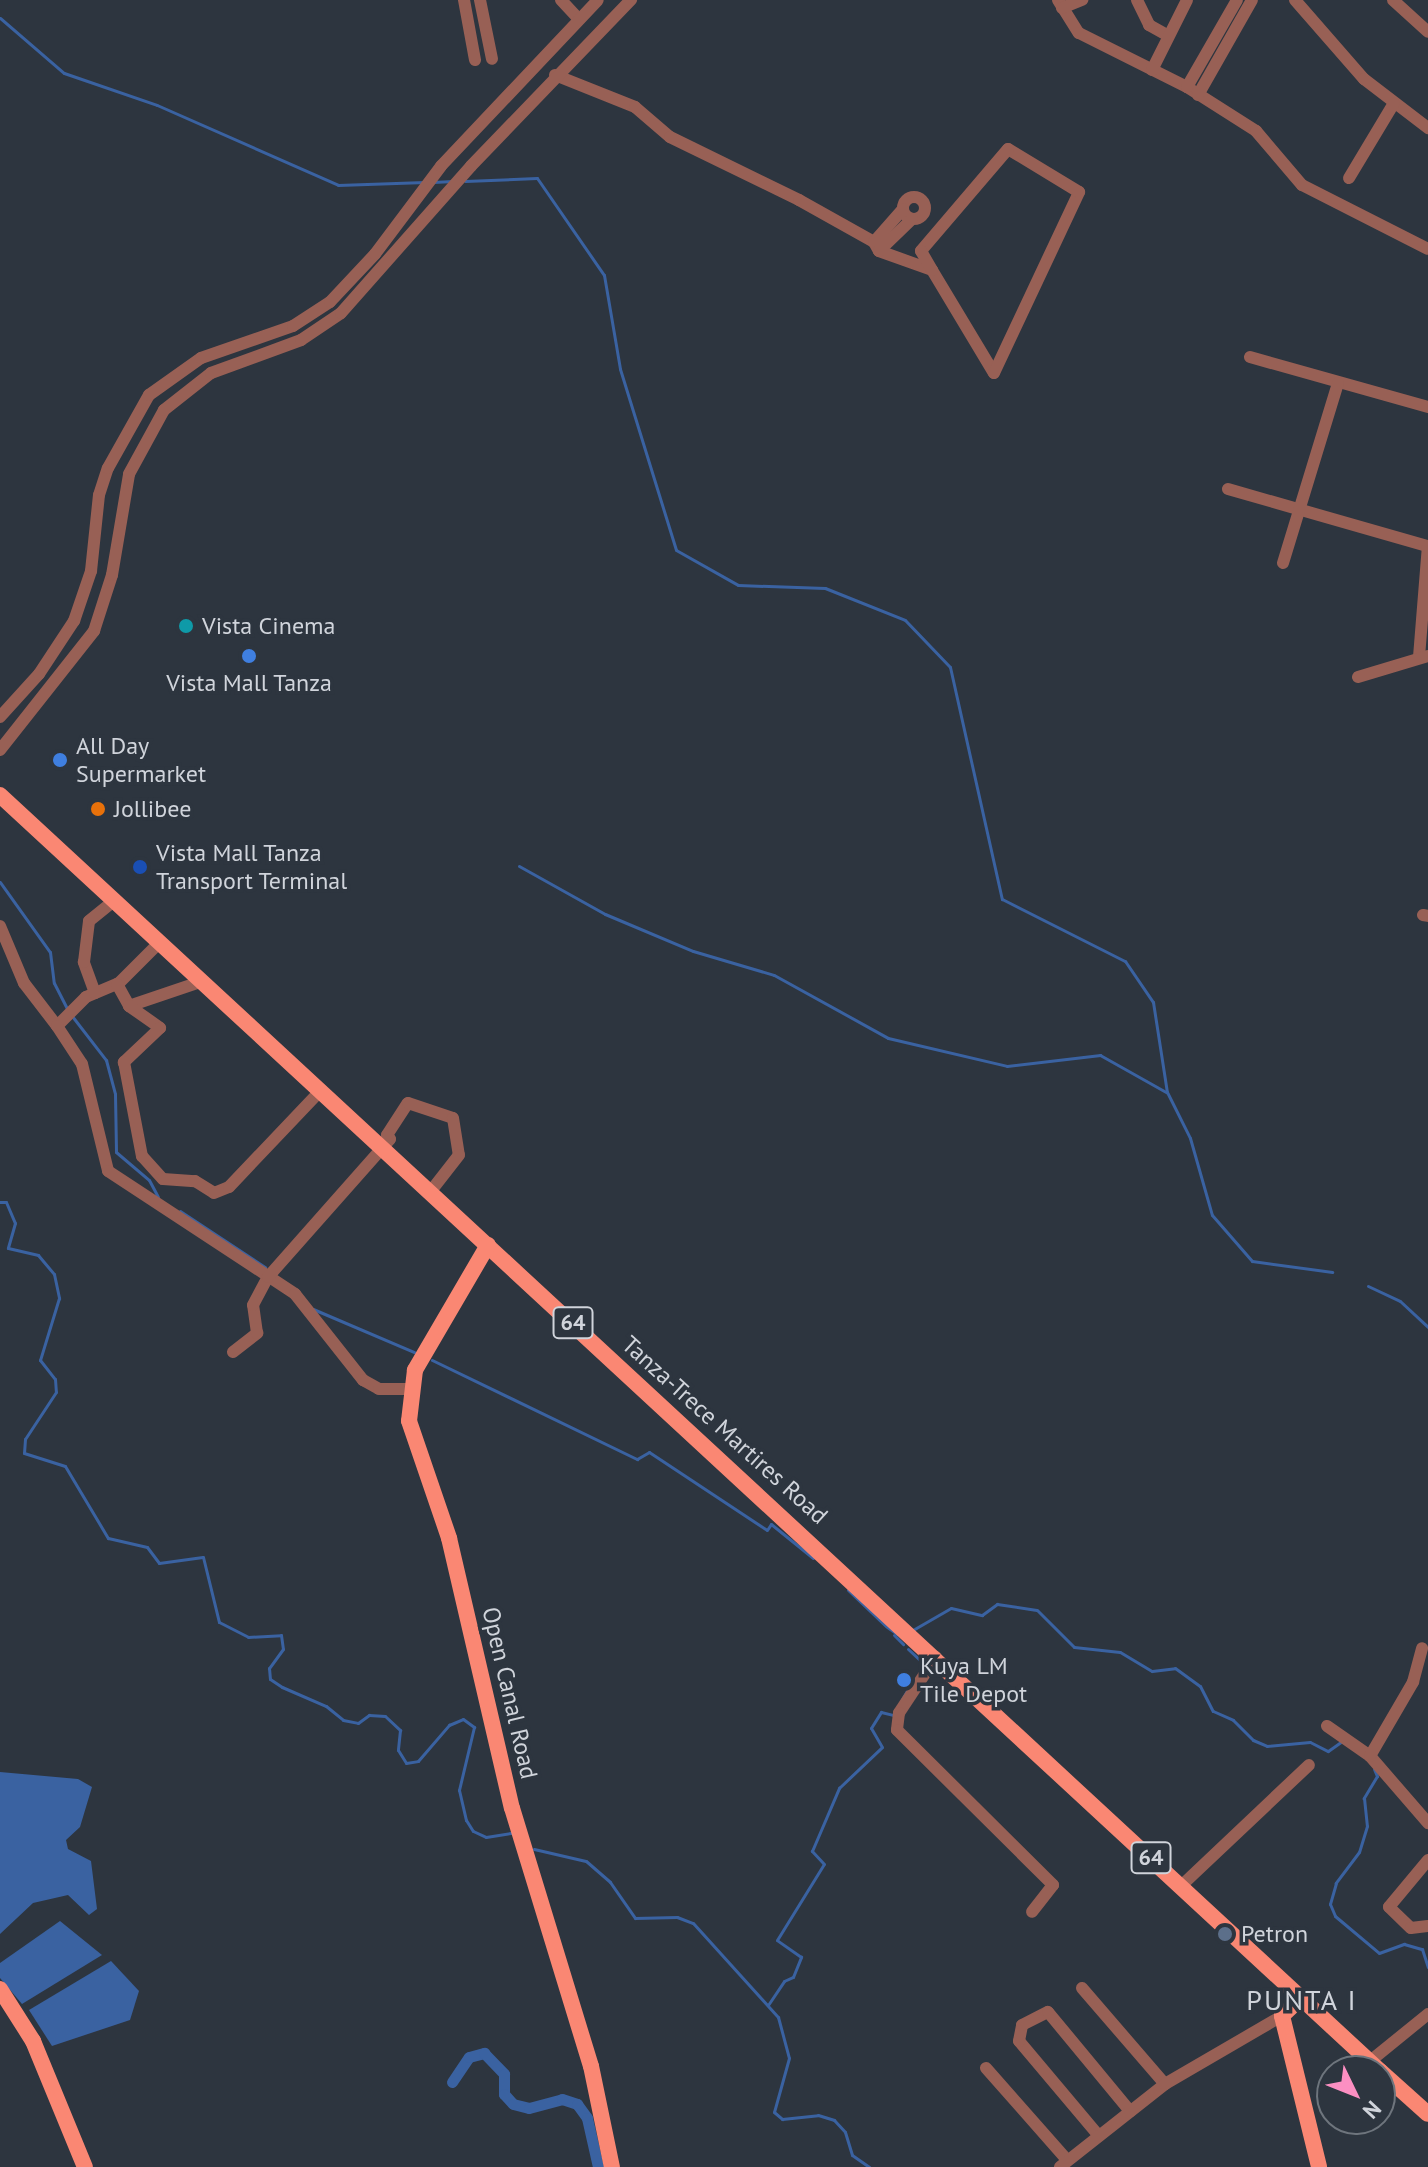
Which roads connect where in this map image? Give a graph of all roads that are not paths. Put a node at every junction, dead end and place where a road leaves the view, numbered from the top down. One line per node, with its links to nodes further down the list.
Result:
1 (464, 0): 18 (street)
2 (480, 0): 17 (street)
3 (561, 0): 14 (street)
4 (598, 0): 14 (street)
5 (631, 0): 20 (street)
6 (1082, 0): 13 (street)
7 (1137, 0): 16 (street)
8 (1187, 0): 16 (street)
9 (1237, 0): 21 (street)
10 (1252, 0): 22 (street)
11 (1295, 0): 23 (street)
12 (1393, 0): 15 (street)
13 (1060, 4): 19 (street)
14 (579, 19): 30 (street)
15 (1428, 32)
16 (1167, 35): 19 (street)
17 (492, 59)
18 (475, 60)
19 (1152, 70): 21 (street)
20 (555, 75): 27 (street); 32 (street)
21 (1187, 87): 22 (street)
22 (1198, 95): 28 (street)
23 (1394, 103): 24 (street); 25 (street)
24 (1428, 128)
25 (1349, 178)
26 (938, 231): 27 (street); 29 (street); 29 (street)
27 (877, 247): 29 (street)
28 (1428, 249)
29 (932, 270)
30 (237, 346): 32 (street); 41 (street)
31 (1250, 357): 33 (street)
32 (243, 361): 42 (street)
33 (1338, 383): 34 (street); 36 (street)
34 (1428, 407)
35 (1228, 489): 36 (street)
36 (1300, 510): 37 (street); 38 (street)
37 (1428, 546): 39 (street)
38 (1283, 563)
39 (1424, 657): 40 (street)
40 (1358, 677)
41 (0, 717)
42 (0, 750)
43 (0, 795): 44 (main road, Tanza-Trece Martires Road / 64)
44 (115, 900): 46 (main road, Tanza-Trece Martires Road / 64); 49 (street)
45 (0, 926): 51 (street)
46 (160, 942): 47 (main road, Tanza-Trece Martires Road / 64); 48 (street)
47 (203, 981): 50 (street); 52 (main road, Tanza-Trece Martires Road / 64)
48 (117, 984): 49 (street); 50 (street)
49 (95, 993): 51 (street)
50 (129, 1006): 52 (street)
51 (57, 1026): 56 (street)
52 (321, 1090): 53 (main road, Tanza-Trece Martires Road / 64)
53 (383, 1147): 54 (main road, Tanza-Trece Martires Road / 64); 54 (street); 56 (street)
54 (431, 1191): 55 (main road, Tanza-Trece Martires Road / 64)
55 (488, 1245): 58 (main road); 60 (main road, Tanza-Trece Martires Road / 64)
56 (268, 1277): 57 (street); 58 (street)
57 (233, 1352)
58 (409, 1389): 84 (main road, Open Canal Road)
59 (1422, 1648): 62 (street)
60 (930, 1651): 66 (main road, Tanza-Trece Martires Road / 64); 67 (street)
61 (1327, 1726): 62 (street)
62 (1370, 1756): 64 (street)
63 (1309, 1765): 66 (street)
64 (1428, 1823)
65 (1428, 1860): 68 (street)
66 (1181, 1886): 71 (main road, Tanza-Trece Martires Road / 64)
67 (1032, 1912)
68 (1428, 1926)
69 (1082, 1988): 77 (street)
70 (0, 1989): 83 (main road)
71 (1301, 1998): 73 (main road); 74 (main road, Tanza-Trece Martires Road / 64)
72 (1428, 2014): 75 (street)
73 (1282, 2016): 77 (street); 85 (main road)
74 (1362, 2055)
75 (1389, 2055)
76 (986, 2068): 82 (street)
77 (1165, 2084): 79 (street)
78 (1396, 2086): 80 (main road, Tanza-Trece Martires Road / 64)
79 (1130, 2111): 81 (street); 81 (street)
80 (1428, 2114)
81 (1099, 2136): 82 (street)
82 (1064, 2164)
83 (85, 2167)
84 (612, 2167)
85 (1319, 2167)

